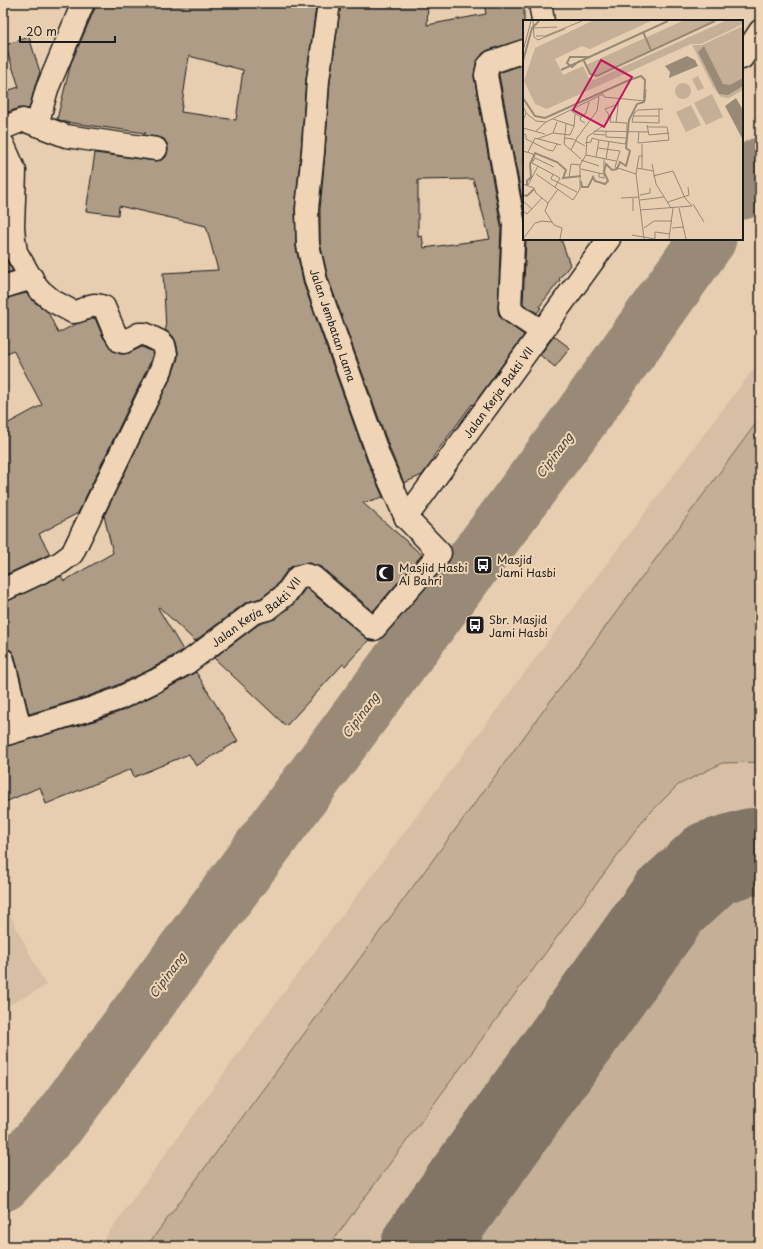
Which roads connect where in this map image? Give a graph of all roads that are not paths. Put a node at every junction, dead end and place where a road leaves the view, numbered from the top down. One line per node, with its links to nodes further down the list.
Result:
1 (83, 3): 8 (street)
2 (329, 3): 16 (street, Jalan Jembatan Lama)
3 (540, 3): 4 (street)
4 (543, 20)
5 (760, 31): 7 (street)
6 (523, 51): 15 (street)
7 (743, 56)
8 (37, 125): 9 (street); 11 (street)
9 (3, 126)
10 (3, 144): 13 (street)
11 (156, 149)
12 (608, 240): 15 (street, Jalan Kerja Bakti VII)
13 (32, 278): 14 (street); 17 (street)
14 (3, 287)
15 (541, 331): 16 (street, Jalan Kerja Bakti VII)
16 (406, 518): 19 (street, Jalan Kerja Bakti VII)
17 (3, 590)
18 (3, 660): 19 (street)
19 (12, 732)

